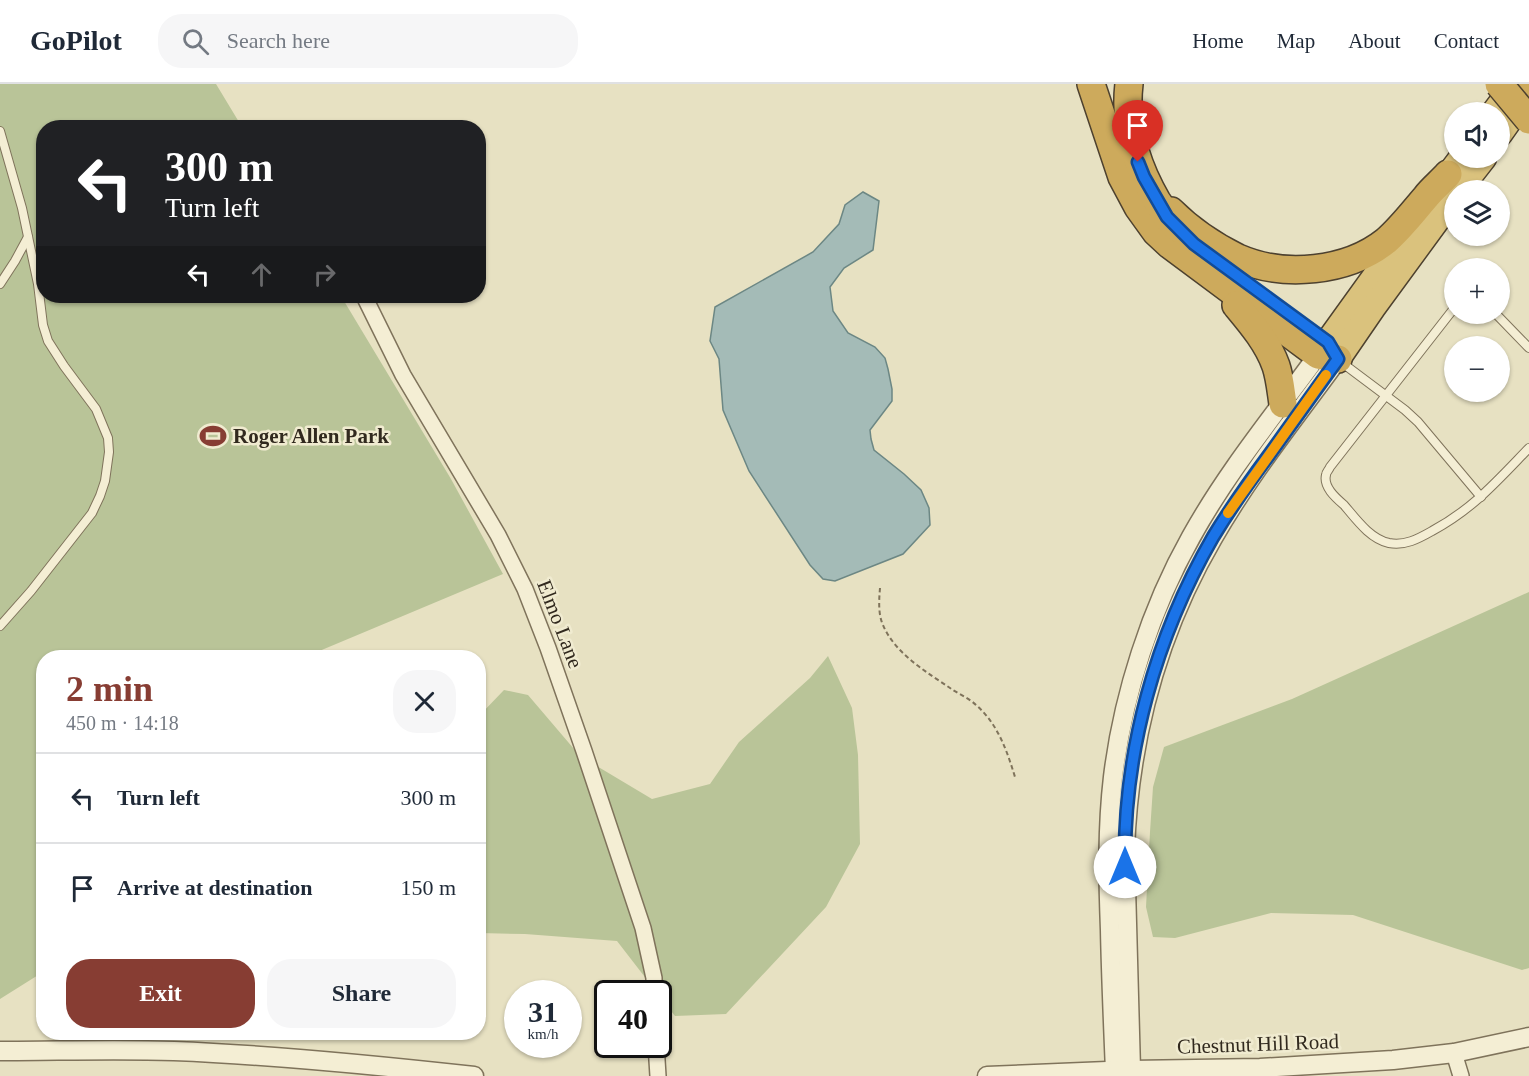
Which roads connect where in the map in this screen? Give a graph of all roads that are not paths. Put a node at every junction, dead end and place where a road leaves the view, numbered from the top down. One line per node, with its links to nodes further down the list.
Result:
1 (1091, 84): 17 (highway)
2 (1129, 84): 14 (highway)
3 (1499, 84): 9 (highway, bridge)
4 (1515, 84): 7 (highway)
5 (1522, 84): 6 (highway)
6 (1529, 93): 8 (highway)
7 (1502, 102)
8 (1510, 120)
9 (1529, 120)
10 (0, 131): 16 (lane)
11 (1471, 168): 12 (highway)
12 (1456, 180)
13 (1444, 186): 14 (highway)
14 (1152, 191): 25 (highway)
15 (1444, 196): 25 (highway)
16 (28, 237): 18 (lane); 19 (lane)
17 (1200, 267): 25 (highway); 27 (highway)
18 (36, 275)
19 (0, 284)
20 (40, 303): 30 (lane)
21 (367, 303): 31 (street, Elmo Lane)
22 (1444, 321): 26 (lane)
23 (1506, 324): 24 (lane)
24 (1529, 348)
25 (1328, 352): 26 (lane); 27 (street); 36 (street)
26 (1387, 395): 29 (lane); 29 (lane)
27 (1283, 404): 36 (street)
28 (1529, 448): 29 (lane)
29 (1481, 497)
30 (0, 626)
31 (654, 980)
32 (1529, 1037): 34 (street, Chestnut Hill Road)
33 (0, 1051): 37 (street)
34 (1454, 1053): 36 (street, Chestnut Hill Road); 40 (street)
35 (657, 1058): 38 (street)
36 (1123, 1070): 39 (street, Chestnut Hill Road)
37 (474, 1076)
38 (658, 1076)
39 (987, 1076)
40 (1461, 1076)

